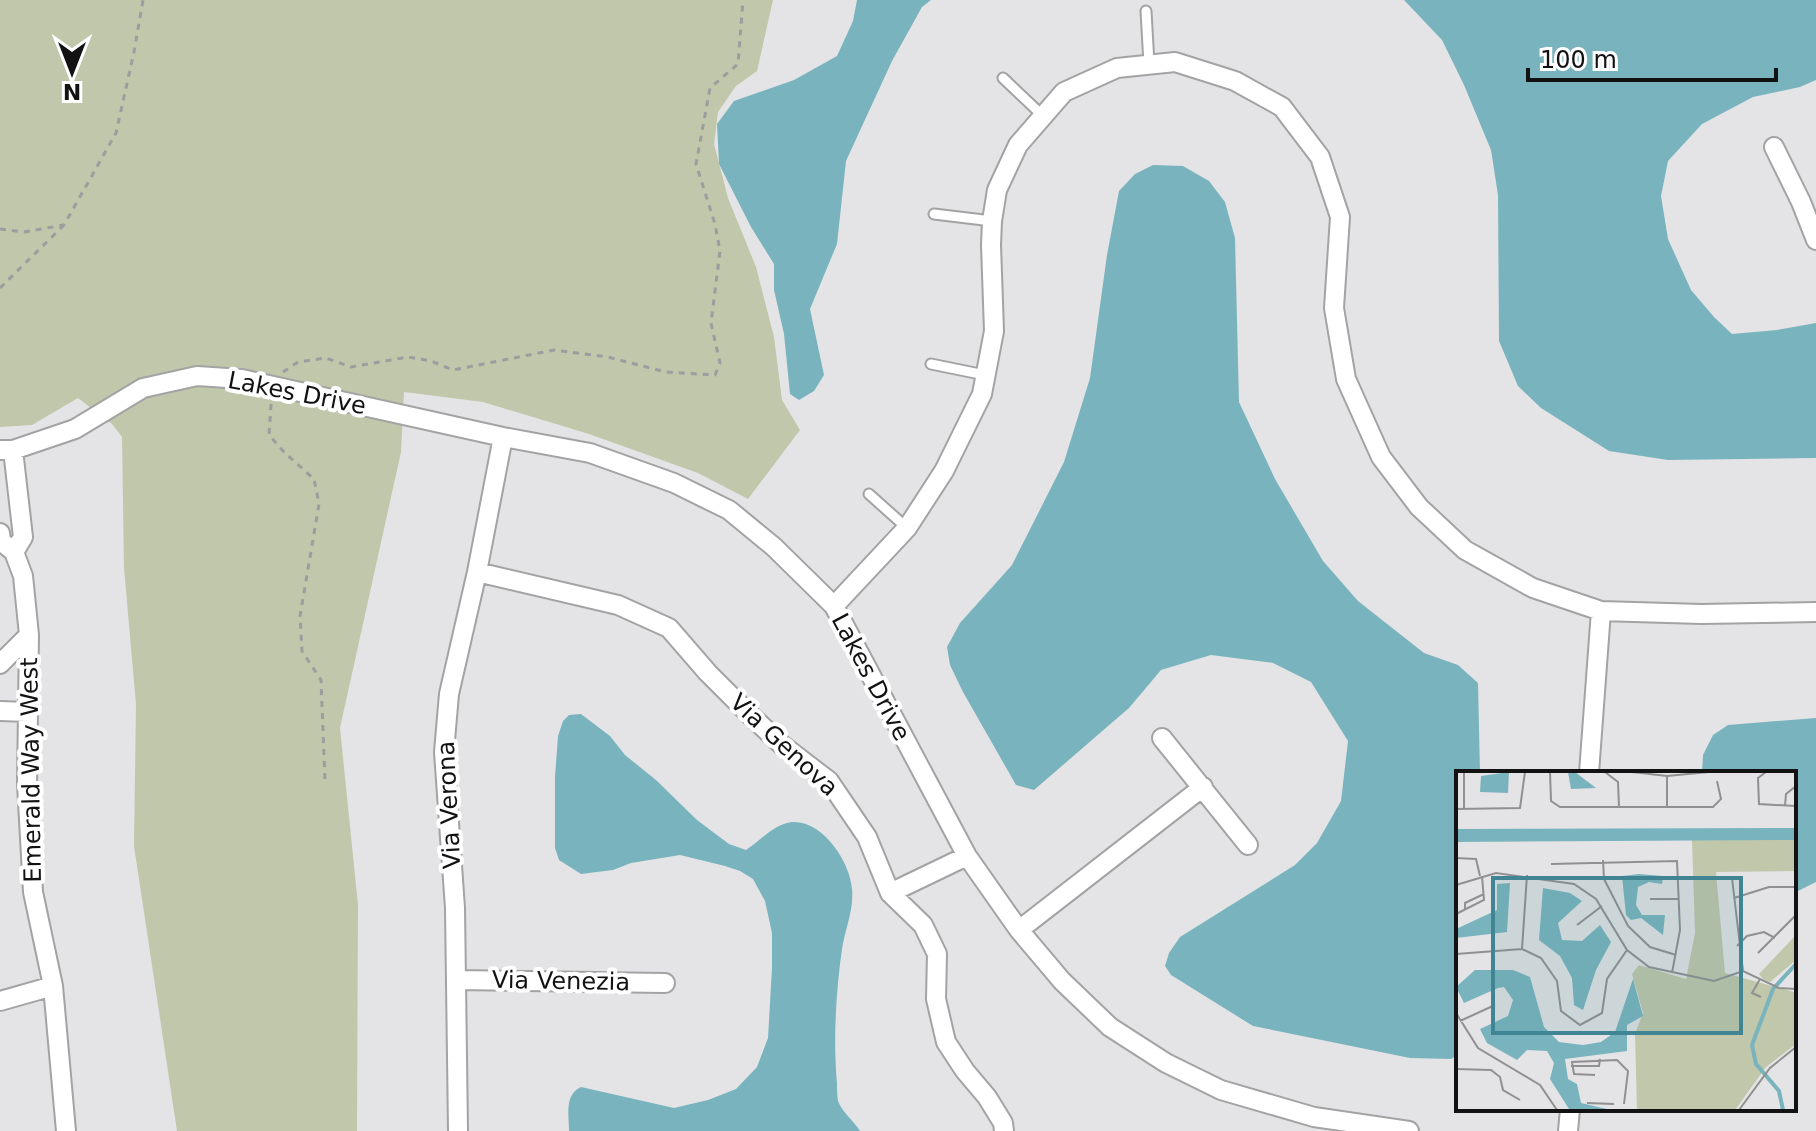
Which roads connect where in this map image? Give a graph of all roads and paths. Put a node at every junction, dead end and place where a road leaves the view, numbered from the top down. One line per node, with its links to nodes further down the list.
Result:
1 (143, 0): 11 (path)
2 (743, 0): 17 (path)
3 (1146, 11): 4 (lane)
4 (1149, 64): 6 (street); 26 (street)
5 (1003, 78): 6 (lane)
6 (1043, 116): 10 (street)
7 (1774, 147): 8 (street)
8 (1808, 199): 13 (street)
9 (934, 214): 10 (lane)
10 (992, 221): 16 (street)
11 (64, 225): 12 (path); 14 (path)
12 (0, 229)
13 (1816, 240)
14 (0, 288)
15 (931, 364): 16 (lane)
16 (985, 375): 21 (street)
17 (278, 387): 18 (street, Lakes Drive); 19 (street, Lakes Drive); 34 (path)
18 (503, 437): 24 (street, Via Verona); 25 (street, Lakes Drive)
19 (6, 450): 23 (street, Emerald Way West)
20 (869, 494): 21 (lane)
21 (907, 528): 25 (street)
22 (0, 533): 23 (street, Emerald Way West)
23 (14, 552): 28 (street, Emerald Way West)
24 (477, 572): 38 (street, Via Genova); 40 (street, Via Verona)
25 (834, 606): 37 (street, Lakes Drive)
26 (1601, 611): 27 (street); 33 (street)
27 (1816, 612)
28 (29, 635): 29 (street); 31 (street, Emerald Way West)
29 (0, 664)
30 (0, 711): 31 (street)
31 (28, 712): 42 (street, Emerald Way West)
32 (1162, 738): 35 (street)
33 (1589, 771)
34 (325, 781)
35 (1203, 787): 36 (street); 39 (street)
36 (1248, 845)
37 (967, 856): 38 (street); 39 (street, Lakes Drive)
38 (890, 893): 47 (street, Via Genova)
39 (1019, 930): 48 (street, Lakes Drive)
40 (457, 980): 41 (street, Via Venezia); 46 (street, Via Verona)
41 (665, 983)
42 (53, 986): 43 (street); 45 (street, Emerald Way West)
43 (0, 1001)
44 (1570, 1111): 49 (street)
45 (66, 1131)
46 (458, 1131)
47 (1004, 1131)
48 (1409, 1131)
49 (1568, 1131)

